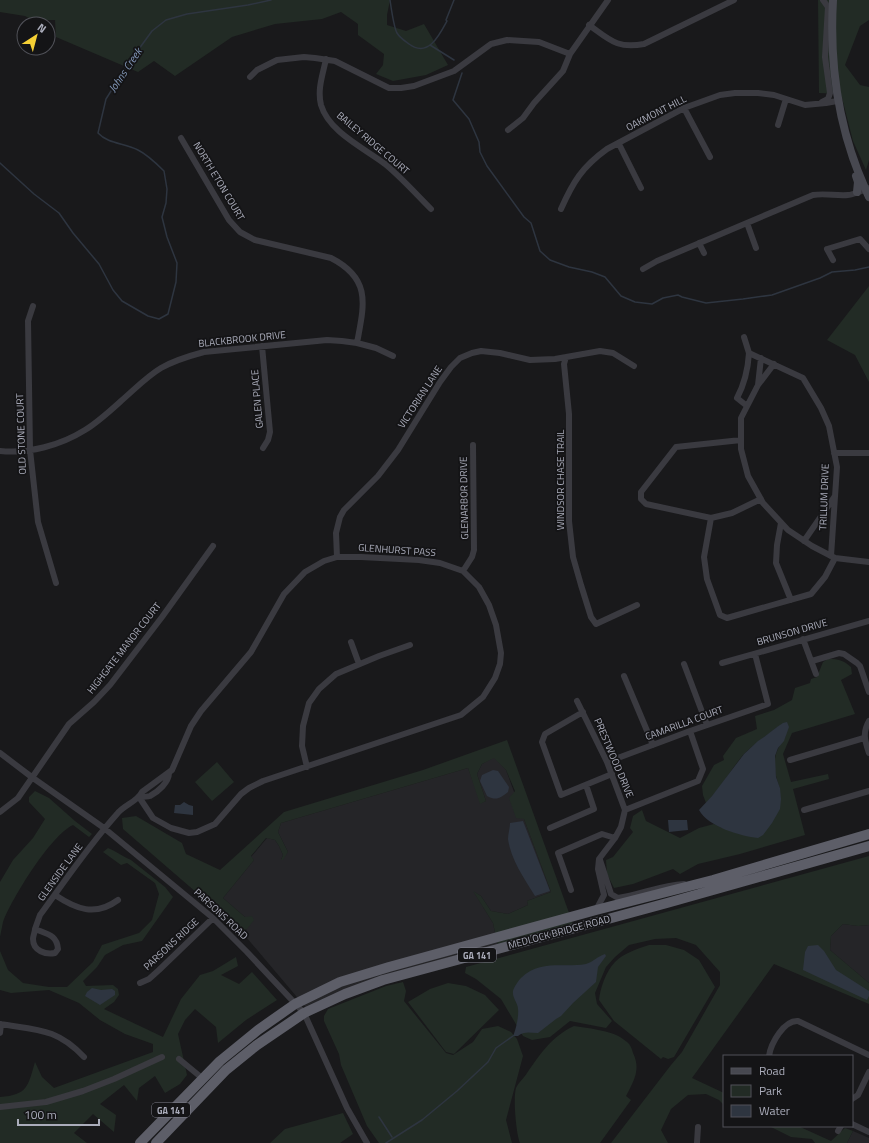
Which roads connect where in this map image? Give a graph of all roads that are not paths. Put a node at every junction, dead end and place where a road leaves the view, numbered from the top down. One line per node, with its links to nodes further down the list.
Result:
1 (608, 0): 5 (street)
2 (734, 0): 5 (street)
3 (823, 0): 11 (street)
4 (833, 0): 10 (main road)
5 (589, 25): 6 (street)
6 (570, 54): 7 (street); 14 (street)
7 (326, 59): 8 (street); 23 (street, BAILEY RIDGE COURT)
8 (250, 76)
9 (786, 99): 11 (street, OAKMONT HILL); 12 (street, OAKMONT HILL); 13 (street)
10 (837, 101): 11 (street, OAKMONT HILL); 17 (main road)
11 (818, 104)
12 (684, 108): 16 (street, OAKMONT HILL); 18 (street)
13 (778, 125)
14 (508, 130)
15 (181, 138): 33 (street, NORTH ETON COURT)
16 (619, 144): 19 (street); 22 (street, OAKMONT HILL)
17 (850, 150): 20 (main road); 21 (main road)
18 (710, 157)
19 (641, 188)
20 (857, 192): 21 (street); 24 (street)
21 (868, 192)
22 (561, 209)
23 (431, 210)
24 (747, 223): 25 (street); 26 (street)
25 (699, 243): 28 (street); 30 (street)
26 (756, 248)
27 (869, 248): 29 (street)
28 (704, 253)
29 (833, 260)
30 (643, 269)
31 (33, 306): 46 (street, OLD STONE COURT)
32 (744, 337): 35 (street)
33 (357, 342): 34 (street, BLACKBROOK DRIVE); 36 (street, BLACKBROOK DRIVE)
34 (262, 346): 45 (street, GALEN PLACE); 46 (street, BLACKBROOK DRIVE)
35 (749, 353): 38 (street, TRILLUM DRIVE); 42 (street)
36 (393, 356)
37 (566, 357): 40 (street, VICTORIAN LANE); 56 (street, VICTORIAN LANE); 62 (street, WINDSOR CHASE TRAIL)
38 (761, 358): 39 (street, TRILLUM DRIVE); 41 (street)
39 (774, 364): 41 (street); 48 (street, TRILLUM DRIVE)
40 (634, 366)
41 (758, 385): 42 (street)
42 (747, 406): 43 (street)
43 (741, 440): 51 (street); 52 (street)
44 (473, 446): 59 (street, GLENARBOR DRIVE)
45 (263, 448)
46 (30, 450): 47 (street, BLACKBROOK DRIVE); 60 (street, OLD STONE COURT)
47 (0, 451)
48 (834, 453): 49 (street); 50 (street, TRILLUM DRIVE)
49 (869, 453)
50 (835, 496): 54 (street); 57 (street, TRILLUM DRIVE)
51 (761, 499): 52 (street); 53 (street)
52 (711, 518): 61 (street)
53 (781, 523): 54 (street); 61 (street)
54 (804, 541): 57 (street)
55 (213, 546): 88 (street, HIGHGATE MANOR COURT)
56 (337, 557): 59 (street, GLENHURST PASS); 91 (street, GLENHURST PASS)
57 (833, 557): 58 (street); 61 (street)
58 (869, 562)
59 (463, 571): 86 (street, GLENHURST PASS)
60 (56, 583)
61 (791, 600)
62 (637, 605)
63 (869, 621): 64 (street, BRUNSON DRIVE)
64 (804, 640): 67 (street, BRUNSON DRIVE); 68 (street)
65 (351, 642): 70 (street)
66 (410, 645): 70 (street)
67 (755, 654): 69 (street, BRUNSON DRIVE); 78 (street, CAMARILLA COURT)
68 (812, 660): 72 (street); 74 (street)
69 (722, 663)
70 (359, 664): 86 (street)
71 (684, 664): 78 (street)
72 (816, 674)
73 (624, 676): 81 (street)
74 (869, 692)
75 (577, 701): 76 (street, PRESTWOOD DRIVE)
76 (583, 712): 85 (street, PRESTWOOD DRIVE); 89 (street)
77 (869, 721): 80 (street)
78 (707, 725): 79 (street, CAMARILLA COURT)
79 (690, 731): 81 (street, CAMARILLA COURT); 92 (street)
80 (864, 738): 83 (street); 84 (street)
81 (653, 745): 85 (street, CAMARILLA COURT)
82 (0, 753): 88 (street, PARSONS ROAD)
83 (869, 753)
84 (790, 760)
85 (607, 762): 87 (street, PRESTWOOD DRIVE)
86 (307, 767): 91 (street, GLENHURST PASS)
87 (612, 774): 89 (street); 92 (street, PRESTWOOD DRIVE)
88 (33, 778): 94 (street, HIGHGATE MANOR COURT); 95 (street, PARSONS ROAD)
89 (586, 785): 96 (street)
90 (869, 790): 93 (street)
91 (139, 797): 95 (street, GLENHURST PASS)
92 (625, 810): 98 (street, PRESTWOOD DRIVE)
93 (804, 810)
94 (0, 812)
95 (104, 828): 103 (street, GLENSIDE LANE); 106 (street, PARSONS ROAD)
96 (550, 828)
97 (869, 834): 101 (highway, MEDLOCK BRIDGE ROAD / GA 141)
98 (615, 838): 100 (street, PRESTWOOD DRIVE); 102 (street)
99 (869, 846): 110 (highway, MEDLOCK BRIDGE ROAD / GA 141)
100 (599, 859): 101 (street, MEDLOCK BRIDGE ROAD); 105 (street)
101 (695, 884): 105 (highway, MEDLOCK BRIDGE ROAD / GA 141)
102 (571, 890)
103 (55, 895): 104 (street); 107 (street, GLENSIDE LANE)
104 (118, 900)
105 (596, 910): 109 (highway, MEDLOCK BRIDGE ROAD / GA 141)
106 (213, 918): 108 (street, PARSONS RIDGE); 109 (street, PARSONS ROAD)
107 (35, 929): 107 (street, GLENSIDE LANE)
108 (140, 982)
109 (295, 1004): 110 (street, PARSONS ROAD); 119 (highway, MEDLOCK BRIDGE ROAD / GA 141)
110 (304, 1014): 126 (highway, MEDLOCK BRIDGE ROAD / GA 141); 127 (street, PARSONS ROAD)
111 (1, 1024): 112 (street); 115 (street)
112 (0, 1033)
113 (769, 1055): 114 (street)
114 (869, 1055)
115 (84, 1057)
116 (162, 1057): 121 (street)
117 (179, 1058): 119 (street)
118 (869, 1072): 120 (street)
119 (202, 1078): 125 (highway, MEDLOCK BRIDGE ROAD / GA 141)
120 (853, 1098)
121 (0, 1107)
122 (853, 1124): 124 (street)
123 (698, 1127): 128 (street)
124 (869, 1132)
125 (140, 1143)
126 (156, 1143)
127 (367, 1143)
128 (697, 1143)

